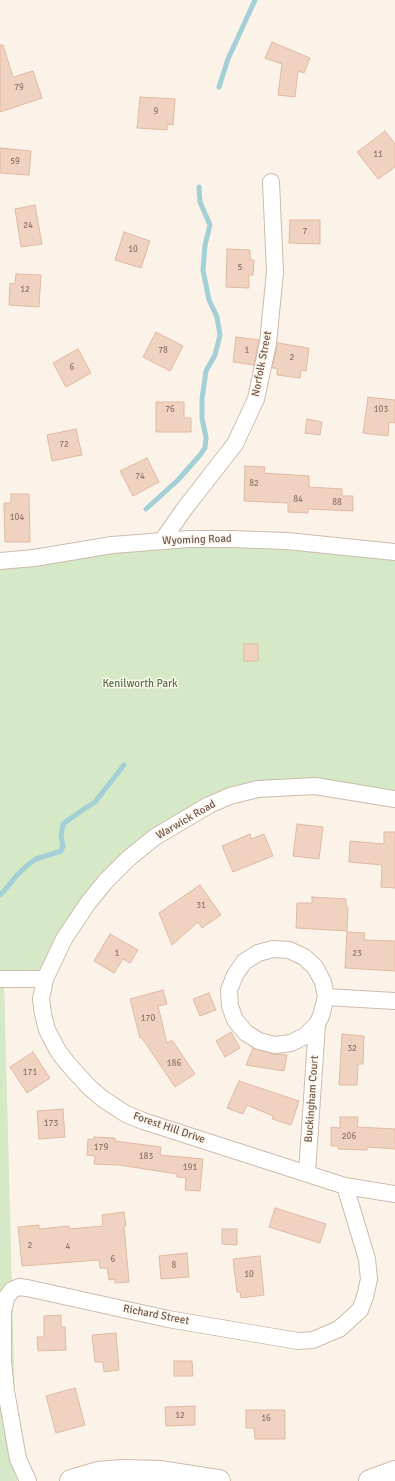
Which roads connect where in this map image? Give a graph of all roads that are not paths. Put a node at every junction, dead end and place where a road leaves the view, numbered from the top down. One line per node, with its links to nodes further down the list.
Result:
1 (270, 182): 2 (street, Norfolk Street)
2 (162, 541): 3 (street, Wyoming Road); 4 (street, Wyoming Road)
3 (395, 552)
4 (0, 561)
5 (395, 799): 6 (street, Warwick Road)
6 (45, 978): 7 (street); 11 (street, Forest Hill Drive)
7 (0, 979)
8 (326, 997): 9 (street); 10 (street); 10 (street)
9 (395, 1001)
10 (317, 1024): 11 (street, Buckingham Court)
11 (307, 1173): 12 (street, Forest Hill Drive)
12 (345, 1186): 13 (street, Forest Hill Drive); 15 (street, Richard Street)
13 (395, 1194)
14 (395, 1472): 18 (street)
15 (28, 1481)
16 (71, 1481): 17 (street)
17 (219, 1481)
18 (370, 1481)

